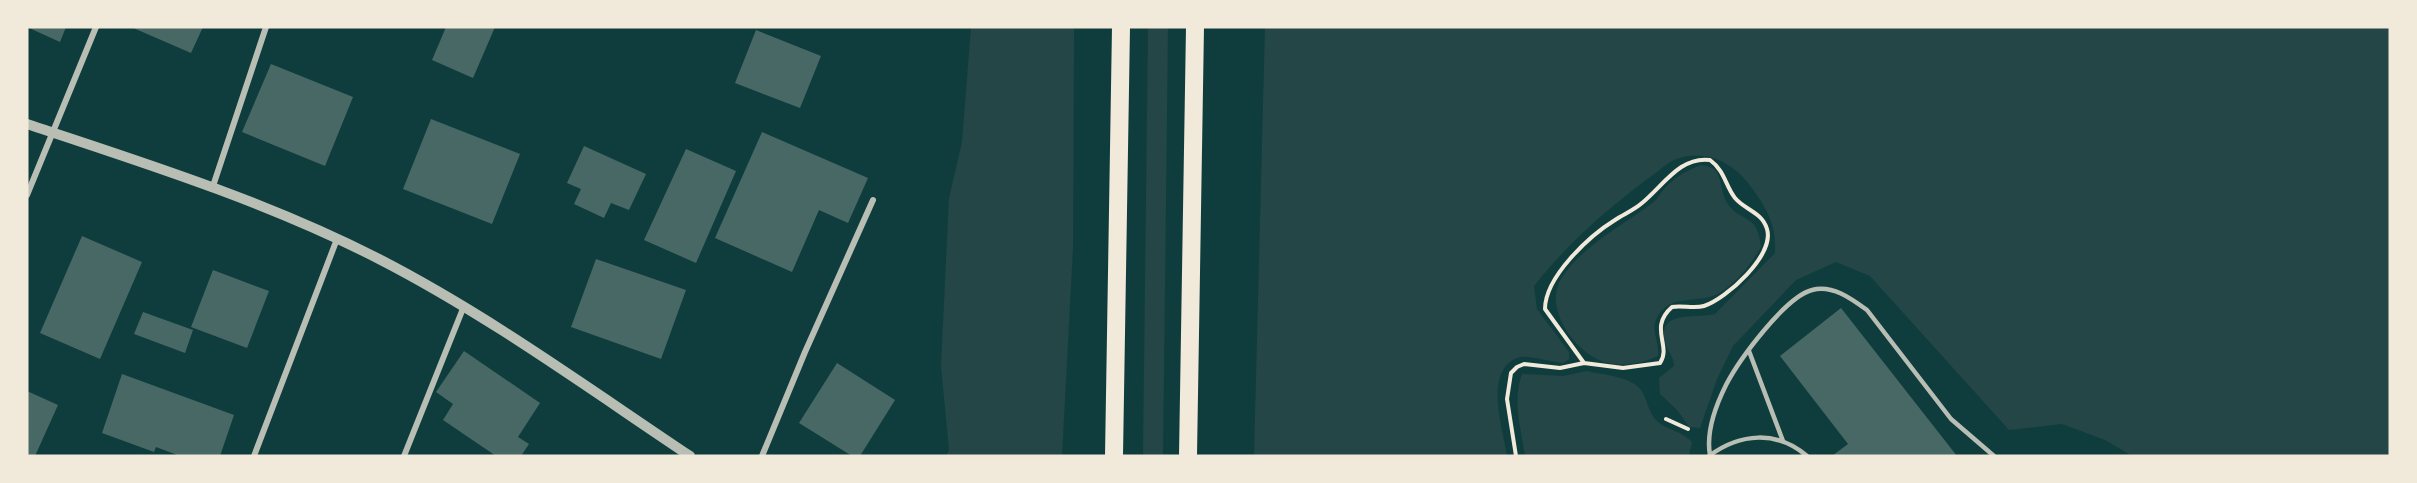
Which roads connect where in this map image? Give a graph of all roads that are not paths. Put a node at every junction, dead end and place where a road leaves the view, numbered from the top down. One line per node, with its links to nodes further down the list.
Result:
1 (96, 27): 6 (street)
2 (266, 27): 7 (street)
3 (1121, 27): 19 (highway)
4 (1195, 27): 20 (highway)
5 (27, 124): 6 (street)
6 (52, 132): 7 (street); 8 (street)
7 (212, 189): 10 (street)
8 (27, 195)
9 (873, 200): 18 (street)
10 (337, 240): 11 (street); 15 (street)
11 (464, 306): 16 (street); 17 (street)
12 (1749, 351): 13 (lane); 14 (lane); 22 (lane)
13 (1783, 442): 14 (lane); 21 (lane)
14 (1709, 455)
15 (254, 456)
16 (404, 456)
17 (690, 456)
18 (762, 456)
19 (1114, 456)
20 (1188, 456)
21 (1807, 456)
22 (1994, 456)

